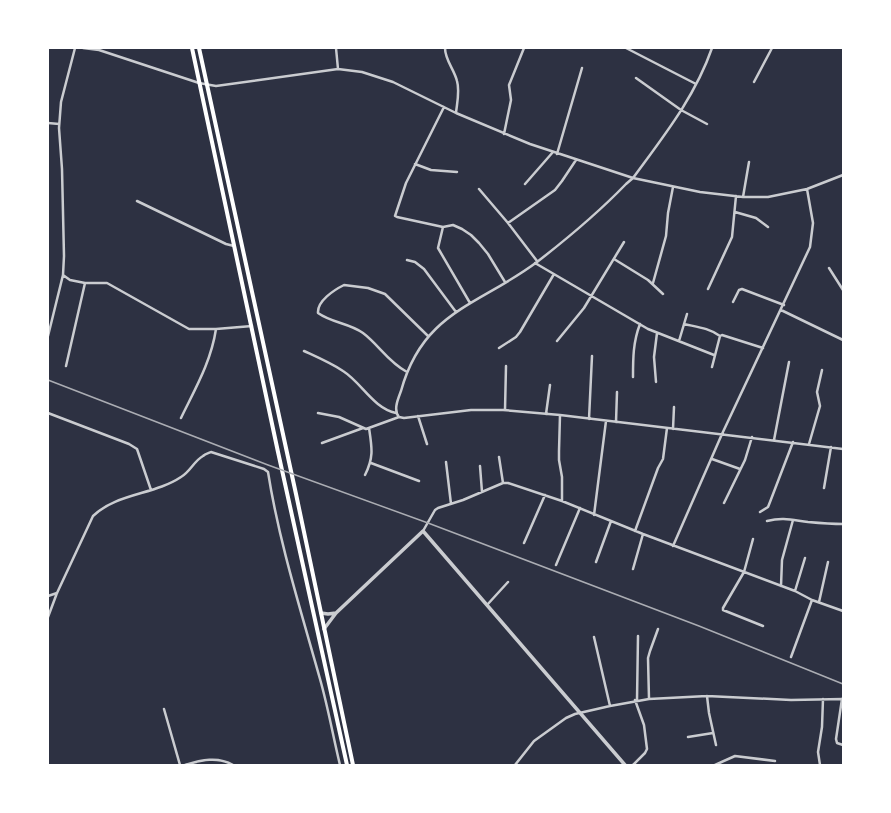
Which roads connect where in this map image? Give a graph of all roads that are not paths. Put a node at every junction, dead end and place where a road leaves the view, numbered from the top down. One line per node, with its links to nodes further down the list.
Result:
1 (75, 48): 22 (street)
2 (83, 48): 15 (street)
3 (192, 48): 15 (main road)
4 (199, 48): 17 (main road)
5 (336, 48): 12 (street)
6 (445, 48): 20 (street)
7 (524, 48): 24 (street)
8 (626, 48): 16 (street)
9 (712, 48): 16 (street)
10 (772, 48): 14 (street)
11 (582, 68): 26 (street)
12 (338, 69): 17 (street); 18 (street)
13 (636, 78): 19 (street)
14 (754, 82)
15 (199, 83): 17 (street); 45 (main road)
16 (696, 84): 19 (street)
17 (207, 85): 161 (main road)
18 (444, 107): 20 (street); 29 (street)
19 (681, 110): 23 (street); 32 (street)
20 (456, 113): 24 (street)
21 (48, 123): 22 (street)
22 (59, 124): 51 (street)
23 (707, 124)
24 (504, 134): 25 (street)
25 (553, 152): 26 (street); 33 (street)
26 (557, 154): 27 (street)
27 (576, 160): 32 (street); 41 (street)
28 (749, 162): 38 (street)
29 (415, 164): 30 (street); 42 (street)
30 (457, 172)
31 (843, 175): 36 (street)
32 (633, 178): 34 (street); 48 (street)
33 (525, 184)
34 (673, 187): 37 (street); 54 (street)
35 (478, 189): 41 (street)
36 (807, 189): 38 (street); 61 (street)
37 (736, 196): 38 (street); 40 (street)
38 (743, 197)
39 (136, 201): 45 (street)
40 (735, 212): 43 (street); 55 (street)
41 (508, 223): 48 (street)
42 (443, 227): 52 (street); 60 (street)
43 (768, 227)
44 (624, 242): 47 (street)
45 (235, 246): 67 (main road)
46 (407, 260): 63 (street)
47 (614, 260): 54 (street); 58 (street)
48 (536, 262): 50 (street); 52 (street)
49 (829, 268): 56 (street)
50 (554, 274): 58 (street); 76 (street)
51 (63, 275): 53 (street); 70 (street)
52 (505, 282): 60 (street)
53 (85, 283): 68 (street); 82 (street)
54 (653, 283): 57 (street)
55 (708, 289)
56 (843, 290)
57 (663, 294)
58 (591, 296): 65 (street); 74 (street)
59 (733, 302): 61 (street)
60 (470, 303): 63 (street)
61 (784, 305): 62 (street)
62 (781, 310): 73 (street); 77 (street)
63 (456, 312): 71 (street)
64 (687, 314): 66 (street)
65 (640, 324): 69 (street); 87 (street)
66 (684, 324): 72 (street); 75 (street)
67 (252, 326): 68 (street); 175 (main road)
68 (216, 329): 100 (street)
69 (657, 333): 75 (street); 88 (street)
70 (48, 336)
71 (428, 336): 86 (street); 86 (street)
72 (720, 336): 77 (street); 79 (street)
73 (843, 340)
74 (557, 341)
75 (679, 341): 79 (street)
76 (499, 348)
77 (763, 348): 108 (street)
78 (304, 351): 93 (street)
79 (714, 355): 84 (street)
80 (592, 356): 101 (street)
81 (789, 362): 110 (street)
82 (66, 366)
83 (506, 366): 92 (street)
84 (712, 367)
85 (822, 370): 114 (street)
86 (407, 372): 93 (street)
87 (633, 377)
88 (656, 382)
89 (550, 385): 96 (street)
90 (617, 392): 103 (street)
91 (674, 407): 107 (street)
92 (505, 410): 96 (street); 98 (street)
93 (396, 412): 99 (street)
94 (48, 413): 127 (street)
95 (318, 413): 104 (street)
96 (546, 414): 97 (street)
97 (560, 415): 101 (street); 130 (street)
98 (418, 416): 99 (street); 113 (street)
99 (399, 417): 105 (street)
100 (181, 418)
101 (589, 419): 102 (street)
102 (606, 421): 103 (street); 135 (street)
103 (616, 422): 106 (street)
104 (363, 428): 105 (street); 112 (street)
105 (369, 428): 120 (street)
106 (667, 428): 107 (street); 141 (street)
107 (673, 429): 108 (street)
108 (722, 434): 109 (street); 118 (street)
109 (752, 437): 110 (street); 122 (street)
110 (774, 440): 111 (street)
111 (793, 442): 114 (street); 134 (street)
112 (322, 443)
113 (428, 444)
114 (809, 444): 115 (street)
115 (830, 447): 116 (street); 126 (street)
116 (843, 448)
117 (500, 457): 125 (street)
118 (712, 459): 122 (street); 145 (street)
119 (446, 462): 132 (street)
120 (371, 463): 123 (street); 124 (street)
121 (480, 466): 128 (street)
122 (740, 469): 131 (street)
123 (365, 475)
124 (418, 481)
125 (503, 483): 128 (street); 129 (street)
126 (824, 488)
127 (151, 490): 155 (street); 176 (street)
128 (482, 492): 132 (street)
129 (545, 495): 130 (street); 144 (street)
130 (562, 501): 133 (street)
131 (724, 503)
132 (451, 504): 140 (street)
133 (580, 508): 135 (street); 149 (street)
134 (760, 512)
135 (594, 515): 137 (street)
136 (793, 520): 138 (street); 139 (street); 153 (street)
137 (611, 521): 141 (street); 147 (street)
138 (767, 521)
139 (843, 524)
140 (423, 531): 159 (street); 162 (street)
141 (635, 531): 142 (street)
142 (643, 534): 145 (street); 150 (street)
143 (753, 538): 151 (street)
144 (524, 543)
145 (673, 546): 151 (street)
146 (805, 558): 154 (street)
147 (596, 562)
148 (828, 562): 158 (street)
149 (556, 565)
150 (634, 569)
151 (744, 572): 153 (street); 164 (street)
152 (508, 582): 159 (street)
153 (781, 586): 154 (street)
154 (795, 591): 157 (street)
155 (57, 593): 156 (street); 163 (street)
156 (48, 596)
157 (812, 600): 158 (street); 169 (street)
158 (819, 602): 160 (street)
159 (487, 605): 179 (street)
160 (843, 611)
161 (321, 613): 162 (street); 165 (main road)
162 (336, 613): 165 (street)
163 (48, 617)
164 (763, 626)
165 (324, 629): 190 (main road)
166 (658, 629): 171 (street)
167 (638, 636): 173 (street)
168 (594, 637): 177 (street)
169 (791, 657)
170 (707, 696): 171 (street); 174 (street); 180 (street)
171 (649, 698): 173 (street)
172 (842, 699): 174 (street); 183 (street)
173 (636, 700): 177 (street); 193 (street)
174 (823, 700): 195 (street)
175 (334, 703): 176 (street); 189 (main road)
176 (326, 705): 188 (street)
177 (610, 706): 179 (street)
178 (164, 709): 185 (street)
179 (580, 712): 191 (street); 192 (street)
180 (713, 733): 181 (street); 182 (street)
181 (688, 737)
182 (716, 745)
183 (843, 745)
184 (775, 761): 194 (street)
185 (180, 765)
186 (185, 765): 187 (street)
187 (233, 765)
188 (340, 765)
189 (347, 765)
190 (354, 765)
191 (515, 765)
192 (625, 765)
193 (633, 765)
194 (715, 765)
195 (820, 765)

